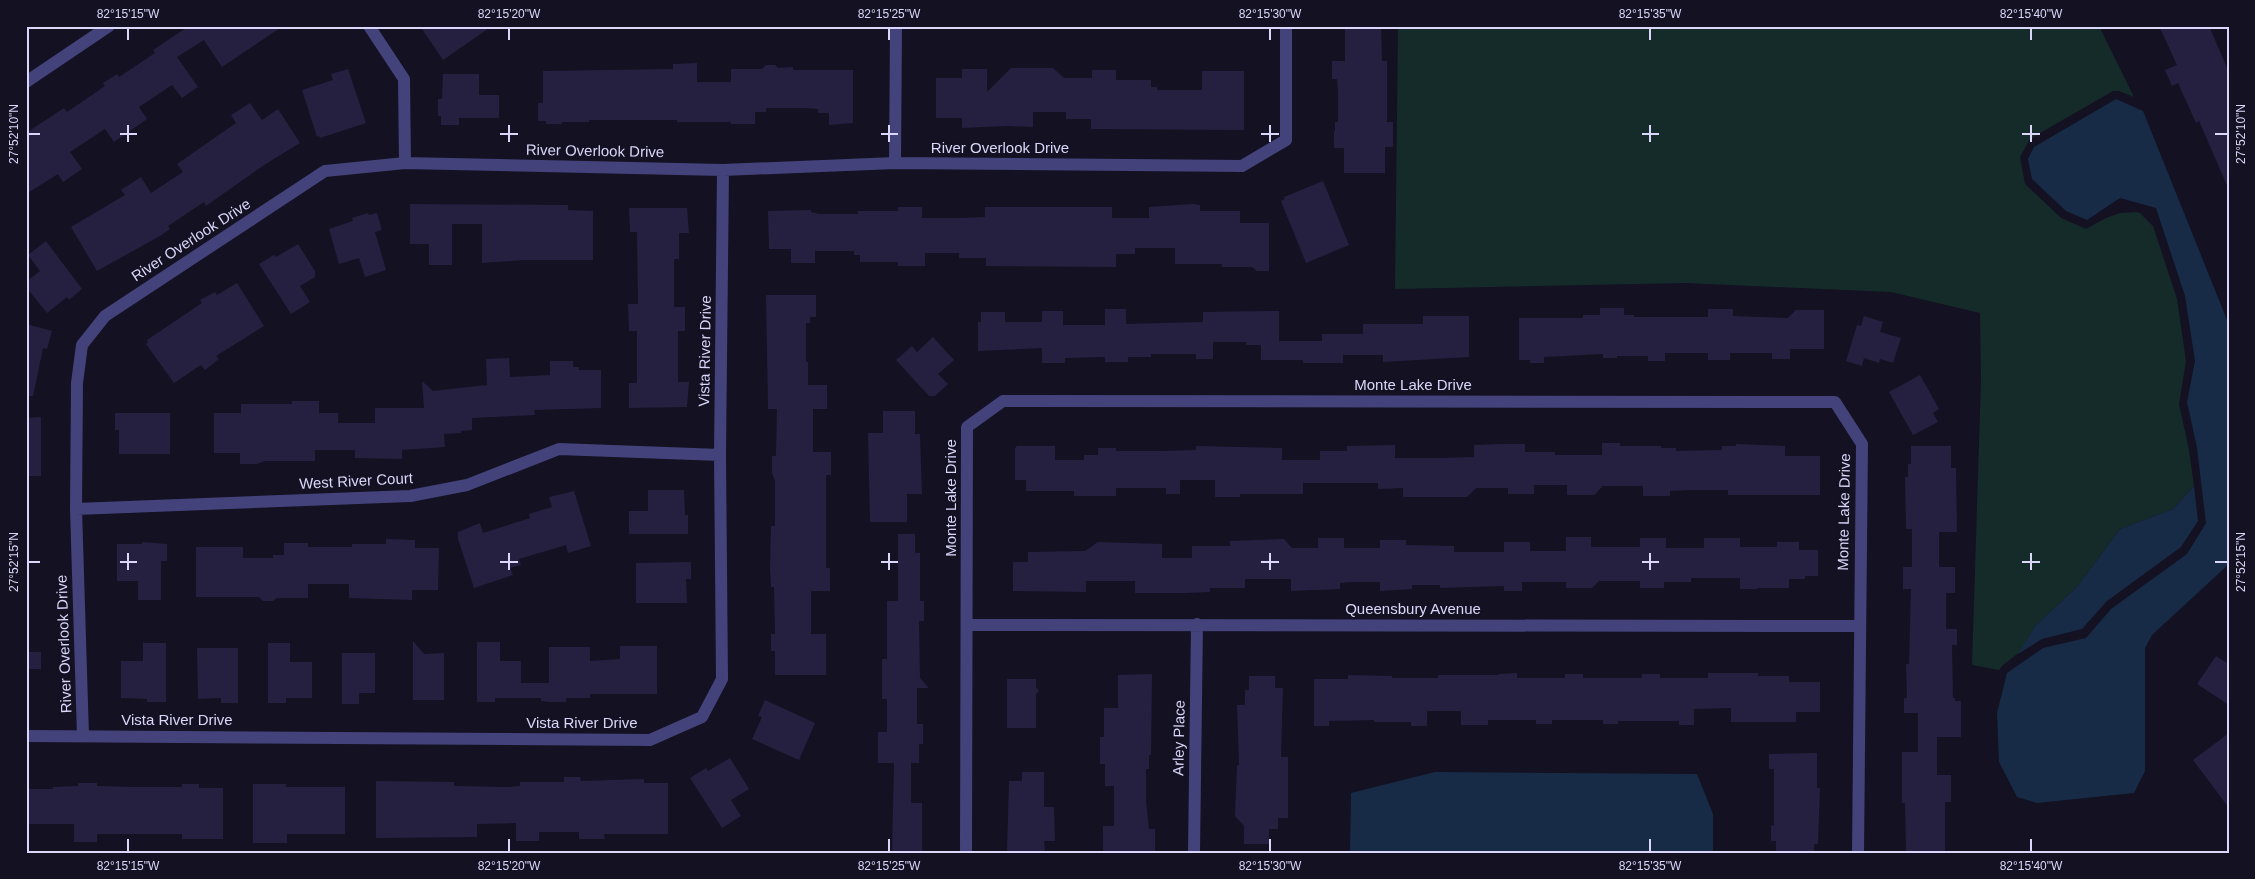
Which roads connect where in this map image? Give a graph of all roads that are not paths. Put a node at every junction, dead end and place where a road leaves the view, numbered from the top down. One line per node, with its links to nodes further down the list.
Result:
1 (109, 26): 5 (street)
2 (370, 26): 6 (street)
3 (896, 26): 7 (street)
4 (1286, 26): 7 (street, River Overlook Drive)
5 (26, 82)
6 (405, 163): 8 (street, River Overlook Drive); 10 (street, River Overlook Drive)
7 (895, 163): 8 (street, River Overlook Drive)
8 (723, 170): 9 (street, Vista River Drive)
9 (720, 455): 10 (street, West River Court); 15 (street, Vista River Drive)
10 (76, 509): 15 (street, River Overlook Drive)
11 (1197, 624): 12 (street, Queensbury Avenue); 13 (street, Queensbury Avenue); 17 (street, Arley Place)
12 (968, 625): 13 (street, Monte Lake Drive); 16 (street, Monte Lake Drive)
13 (1859, 626): 18 (street, Monte Lake Drive)
14 (26, 736): 15 (street, Vista River Drive)
15 (83, 736)
16 (966, 853)
17 (1194, 853)
18 (1858, 853)

